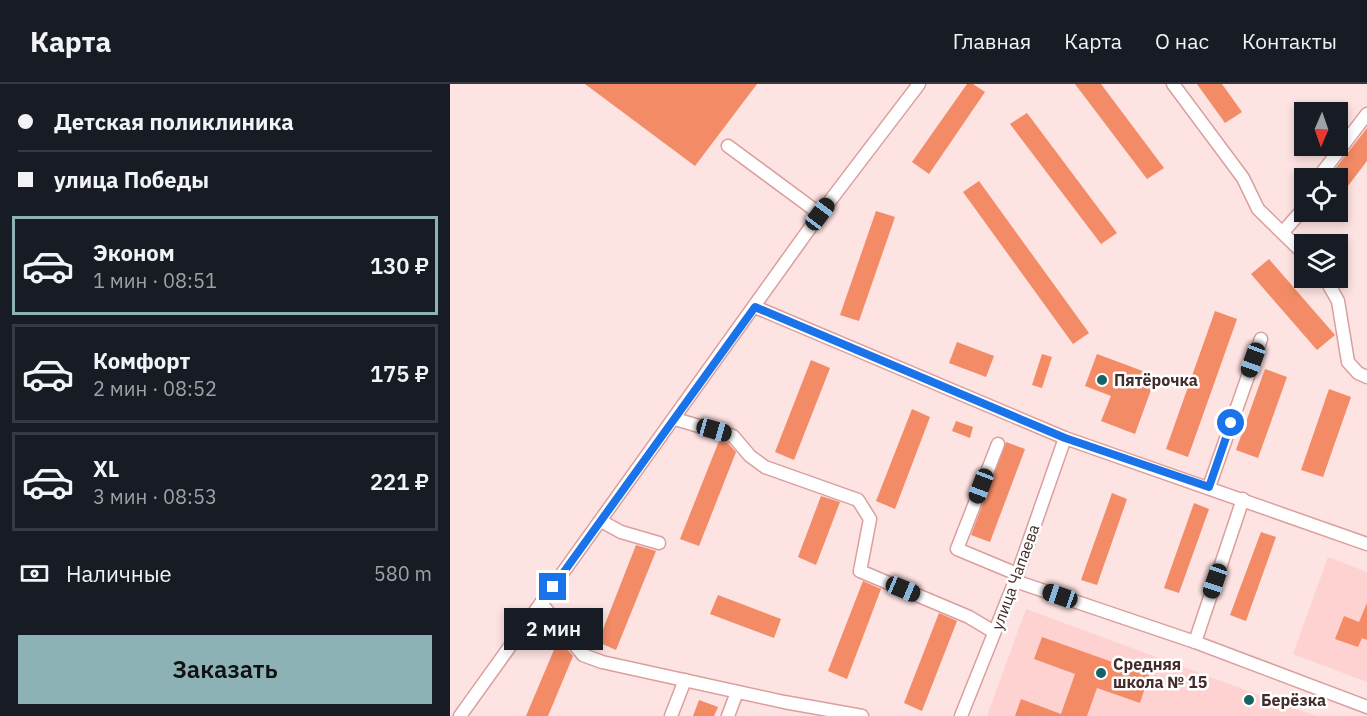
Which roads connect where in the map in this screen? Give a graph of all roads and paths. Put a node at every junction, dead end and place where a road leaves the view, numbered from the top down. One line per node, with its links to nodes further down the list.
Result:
1 (919, 84): 6 (street)
2 (1173, 84): 8 (street)
3 (1367, 114): 5 (street)
4 (728, 146): 6 (street)
5 (1326, 168)
6 (820, 214): 11 (street)
7 (1294, 220): 8 (street)
8 (1283, 232): 9 (street)
9 (1294, 244)
10 (1331, 288): 13 (street)
11 (755, 307): 14 (street); 15 (street)
12 (1261, 339): 17 (street)
13 (1367, 377)
14 (675, 419): 19 (street); 24 (street)
15 (1065, 438): 17 (street); 22 (street, улица Чапаева)
16 (998, 444): 22 (street)
17 (1209, 487): 18 (street)
18 (1243, 499): 21 (street); 25 (street)
19 (601, 521): 20 (street); 23 (street)
20 (658, 543)
21 (1367, 544)
22 (1016, 577): 24 (street, улица Чапаева); 25 (street)
23 (541, 603): 26 (street); 29 (street)
24 (994, 632): 33 (street, улица Чапаева)
25 (1195, 642): 28 (street)
26 (685, 680): 27 (street); 30 (street)
27 (737, 692): 31 (street); 32 (street)
28 (1367, 707)
29 (460, 716)
30 (671, 716)
31 (728, 716)
32 (862, 716)
33 (961, 716)

